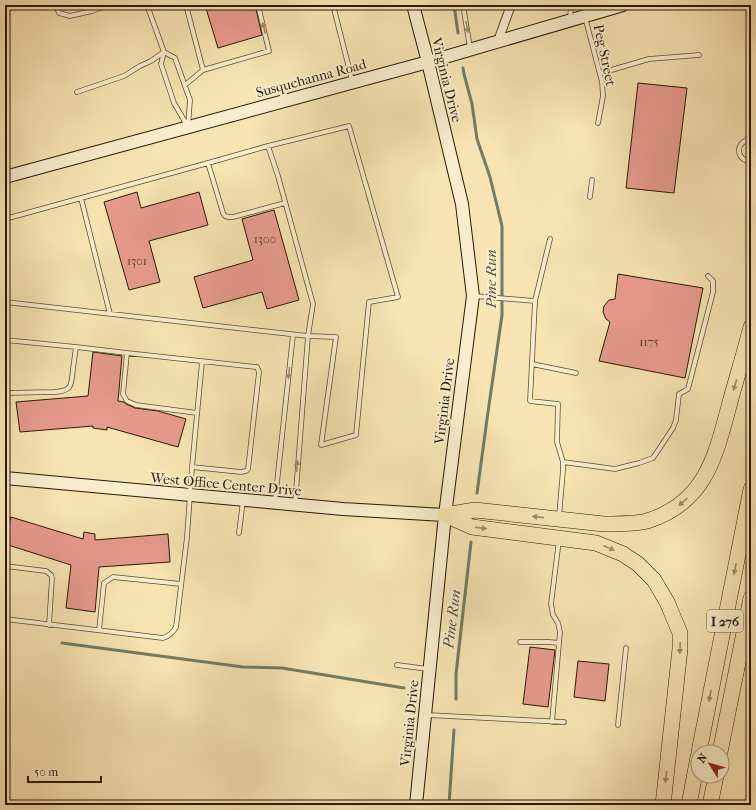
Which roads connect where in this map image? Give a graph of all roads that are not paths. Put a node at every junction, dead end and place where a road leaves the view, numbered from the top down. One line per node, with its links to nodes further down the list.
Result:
1 (56, 5): 2 (lane)
2 (109, 5)
3 (147, 5): 16 (lane)
4 (186, 5): 19 (lane)
5 (258, 5): 19 (lane, one-way to 5)
6 (333, 5): 21 (lane)
7 (413, 5): 18 (main road, Virginia Drive)
8 (463, 5): 15 (lane, one-way to 15)
9 (510, 5): 14 (street)
10 (571, 5): 13 (lane)
11 (620, 6): 12 (main road, Susquehanna Road)
12 (585, 17): 13 (main road, Susquehanna Road); 20 (lane, Peg Street)
13 (569, 21): 14 (main road, Susquehanna Road)
14 (498, 41): 15 (main road, Susquehanna Road)
15 (470, 50): 18 (main road, Susquehanna Road)
16 (164, 52): 22 (lane); 23 (lane); 25 (lane)
17 (699, 55): 20 (lane)
18 (428, 62): 21 (main road, Susquehanna Road); 38 (main road, Virginia Drive)
19 (203, 70): 22 (lane)
20 (601, 74): 24 (lane, Peg Street)
21 (353, 83): 25 (main road, Susquehanna Road)
22 (184, 85): 25 (lane)
23 (77, 92)
24 (598, 123)
25 (188, 127): 30 (main road, Susquehanna Road)
26 (751, 139): 28 (lane)
27 (268, 146): 29 (lane); 34 (lane); 44 (lane)
28 (751, 162)
29 (208, 163): 33 (lane); 34 (lane)
30 (5, 177)
31 (592, 180): 32 (lane)
32 (590, 197)
33 (81, 198): 35 (lane); 41 (lane)
34 (285, 203): 44 (lane)
35 (5, 219)
36 (550, 239): 39 (lane)
37 (708, 276): 54 (lane)
38 (473, 296): 39 (lane); 62 (main road, Virginia Drive)
39 (535, 301): 50 (lane)
40 (5, 302): 41 (lane)
41 (110, 314): 43 (lane)
42 (751, 327): 63 (highway, one-way to 63)
43 (294, 335): 44 (lane); 60 (lane, one-way to 60)
44 (308, 336): 61 (lane, one-way to 44)
45 (5, 340): 46 (lane); 47 (lane)
46 (5, 344)
47 (76, 347): 48 (lane); 52 (lane)
48 (127, 353): 49 (lane); 53 (lane)
49 (202, 362): 53 (lane); 55 (lane)
50 (532, 364): 51 (lane); 54 (lane)
51 (576, 373)
52 (5, 393)
53 (197, 413): 55 (lane)
54 (563, 462): 63 (lane)
55 (192, 467): 58 (lane)
56 (5, 478): 58 (main road, West Office Center Drive)
57 (751, 489): 81 (highway, I 276, one-way to 81)
58 (190, 495): 59 (main road, West Office Center Drive); 67 (lane)
59 (243, 500): 60 (main road, West Office Center Drive); 64 (lane)
60 (275, 503): 61 (main road, West Office Center Drive)
61 (294, 505): 62 (main road, West Office Center Drive)
62 (445, 516): 63 (highway, one-way to 62); 65 (highway, one-way to 65); 76 (main road, Virginia Drive)
63 (558, 519)
64 (239, 533)
65 (559, 538): 73 (lane); 86 (highway, one-way to 86)
66 (5, 566): 70 (lane)
67 (181, 584): 71 (lane); 71 (lane)
68 (751, 598): 82 (highway, I 276)
69 (5, 619): 70 (lane)
70 (50, 625): 71 (lane)
71 (98, 630)
72 (520, 642): 73 (lane)
73 (559, 643): 78 (lane)
74 (626, 648): 80 (lane)
75 (397, 665): 76 (lane)
76 (429, 669): 77 (main road, Virginia Drive)
77 (424, 715): 78 (lane); 85 (main road, Virginia Drive)
78 (552, 722): 79 (lane)
79 (564, 722)
80 (618, 725)
81 (701, 744)
82 (722, 744)
83 (692, 784): 87 (highway)
84 (714, 784): 88 (highway)
85 (416, 805)
86 (663, 805)
87 (688, 805)
88 (710, 805)

